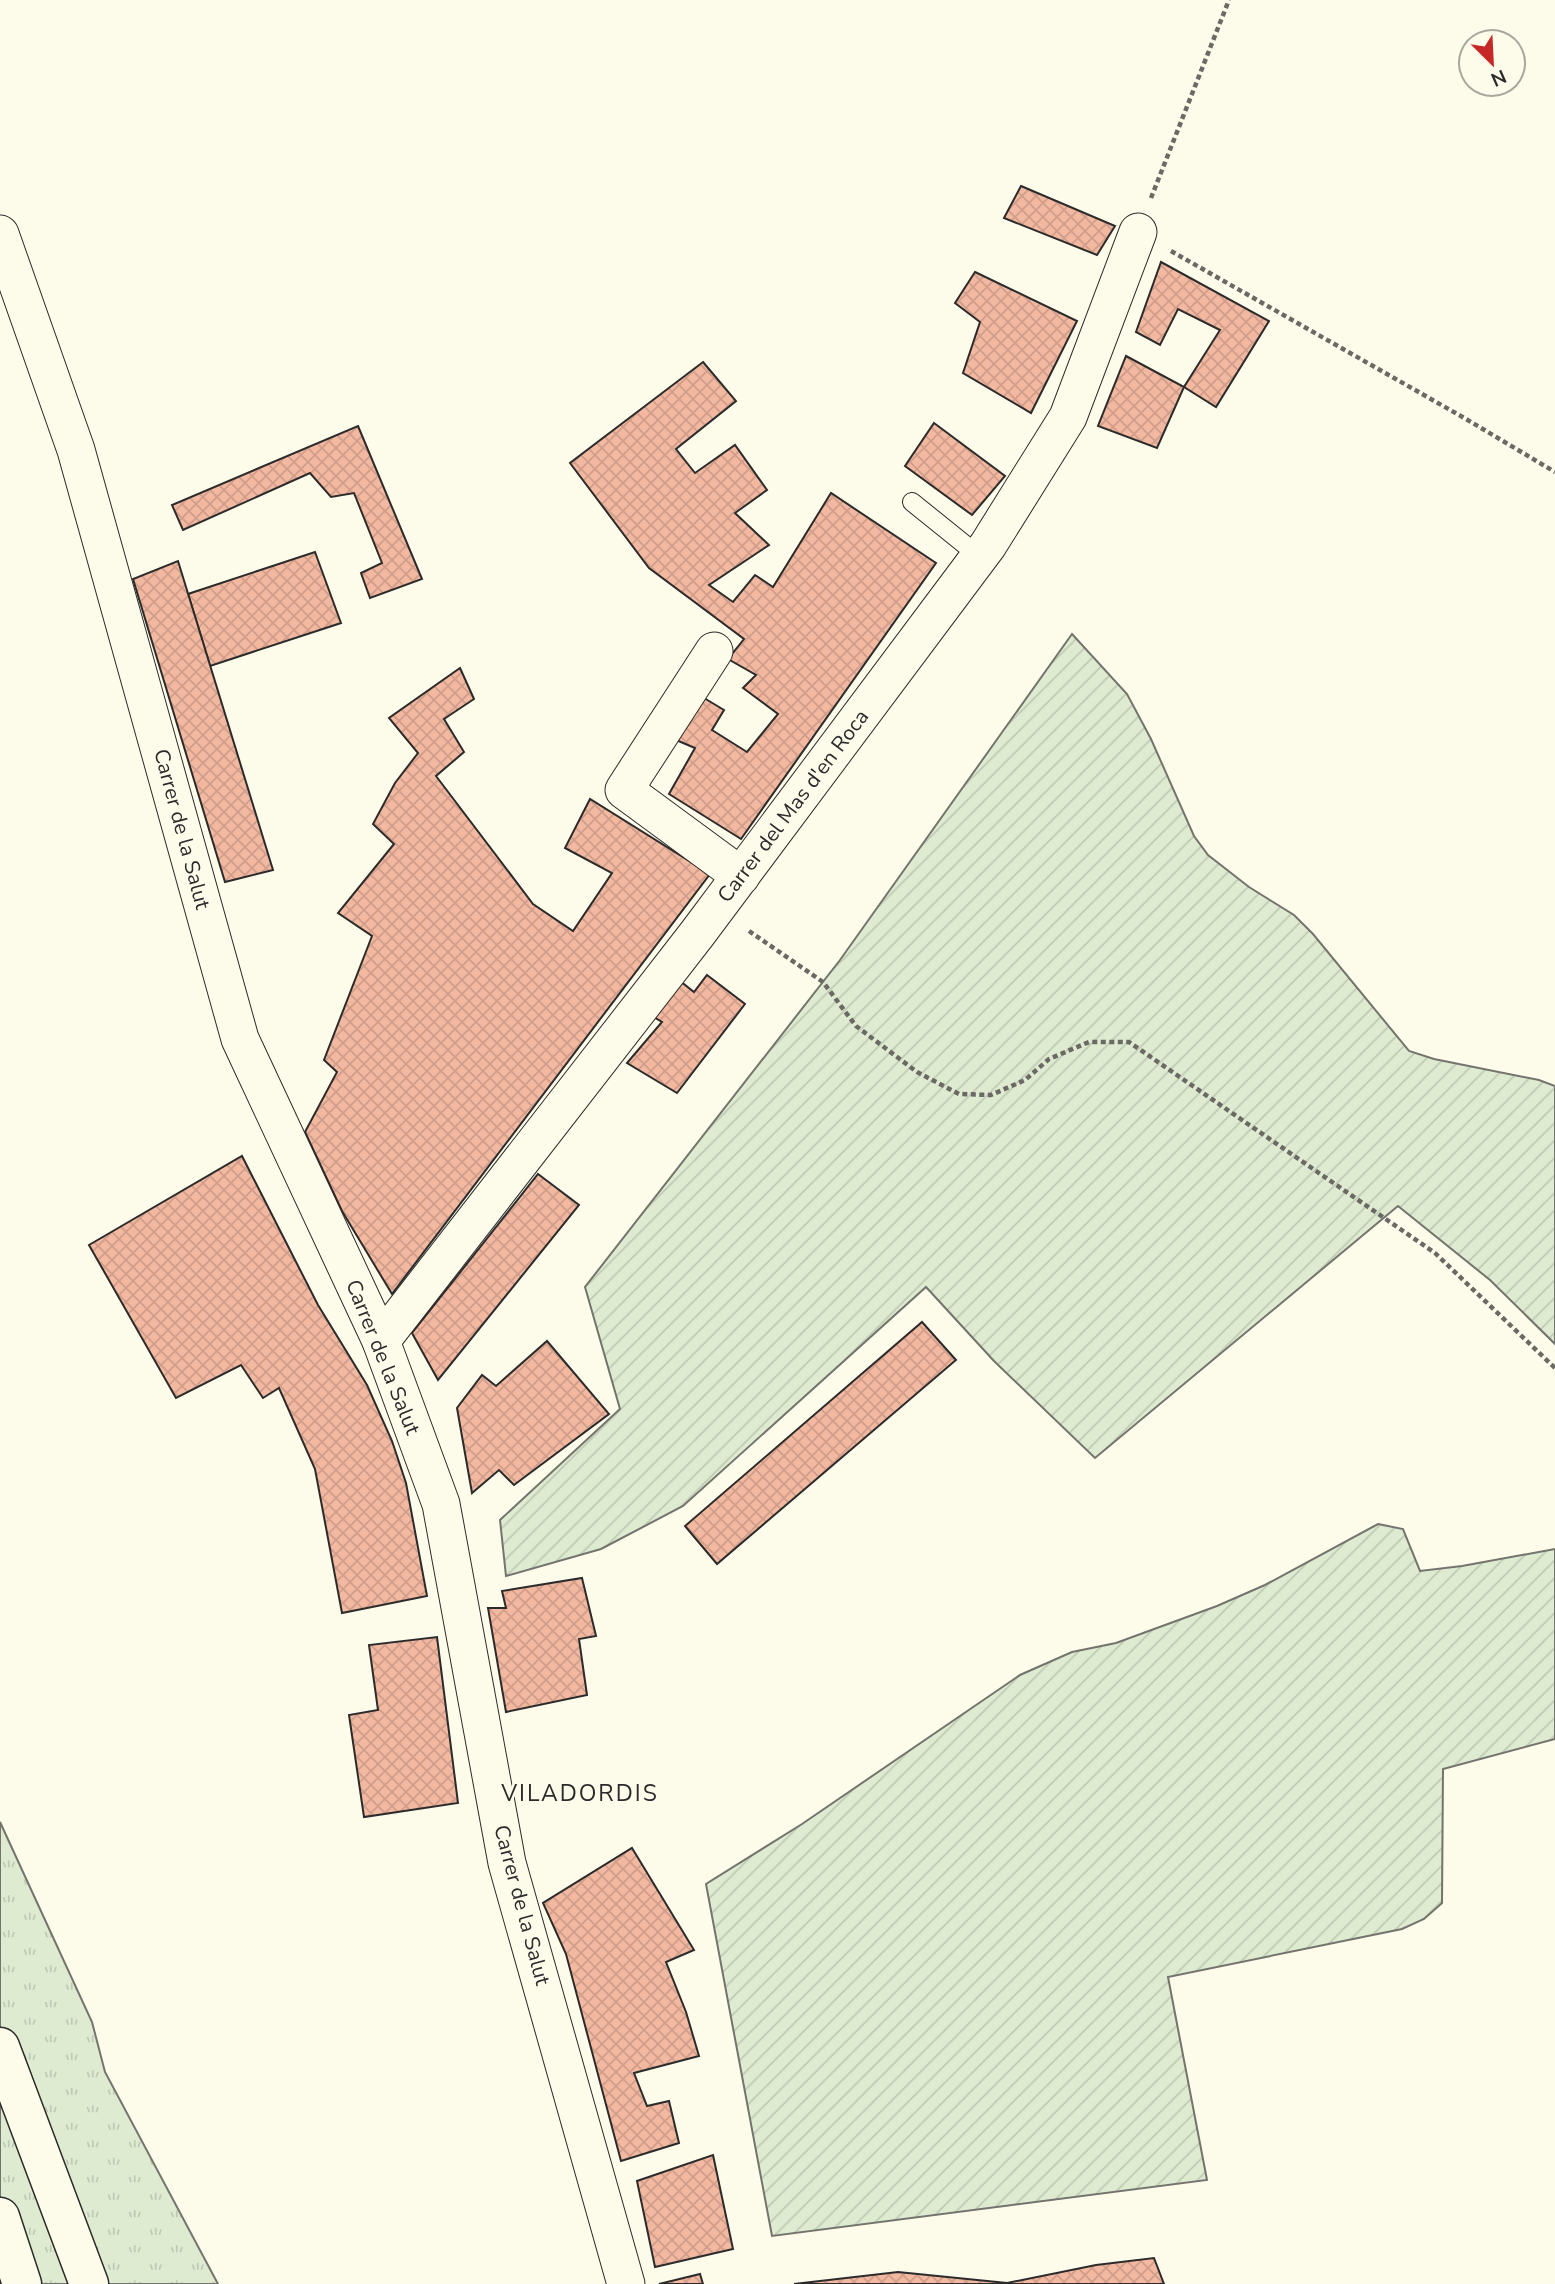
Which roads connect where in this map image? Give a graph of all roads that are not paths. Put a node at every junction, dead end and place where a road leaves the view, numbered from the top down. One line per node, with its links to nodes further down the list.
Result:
1 (1138, 232): 4 (street, Carrer del Mas d'en Roca)
2 (0, 234): 7 (street, Carrer de la Salut)
3 (912, 502): 4 (lane)
4 (979, 556): 6 (street, Carrer del Mas d'en Roca)
5 (713, 651): 6 (street)
6 (741, 876): 7 (street, Carrer del Mas d'en Roca)
7 (381, 1341): 12 (street, Carrer de la Salut)
8 (0, 2047): 11 (highway)
9 (0, 2217): 10 (highway)
10 (22, 2284)
11 (89, 2284)
12 (626, 2284)

